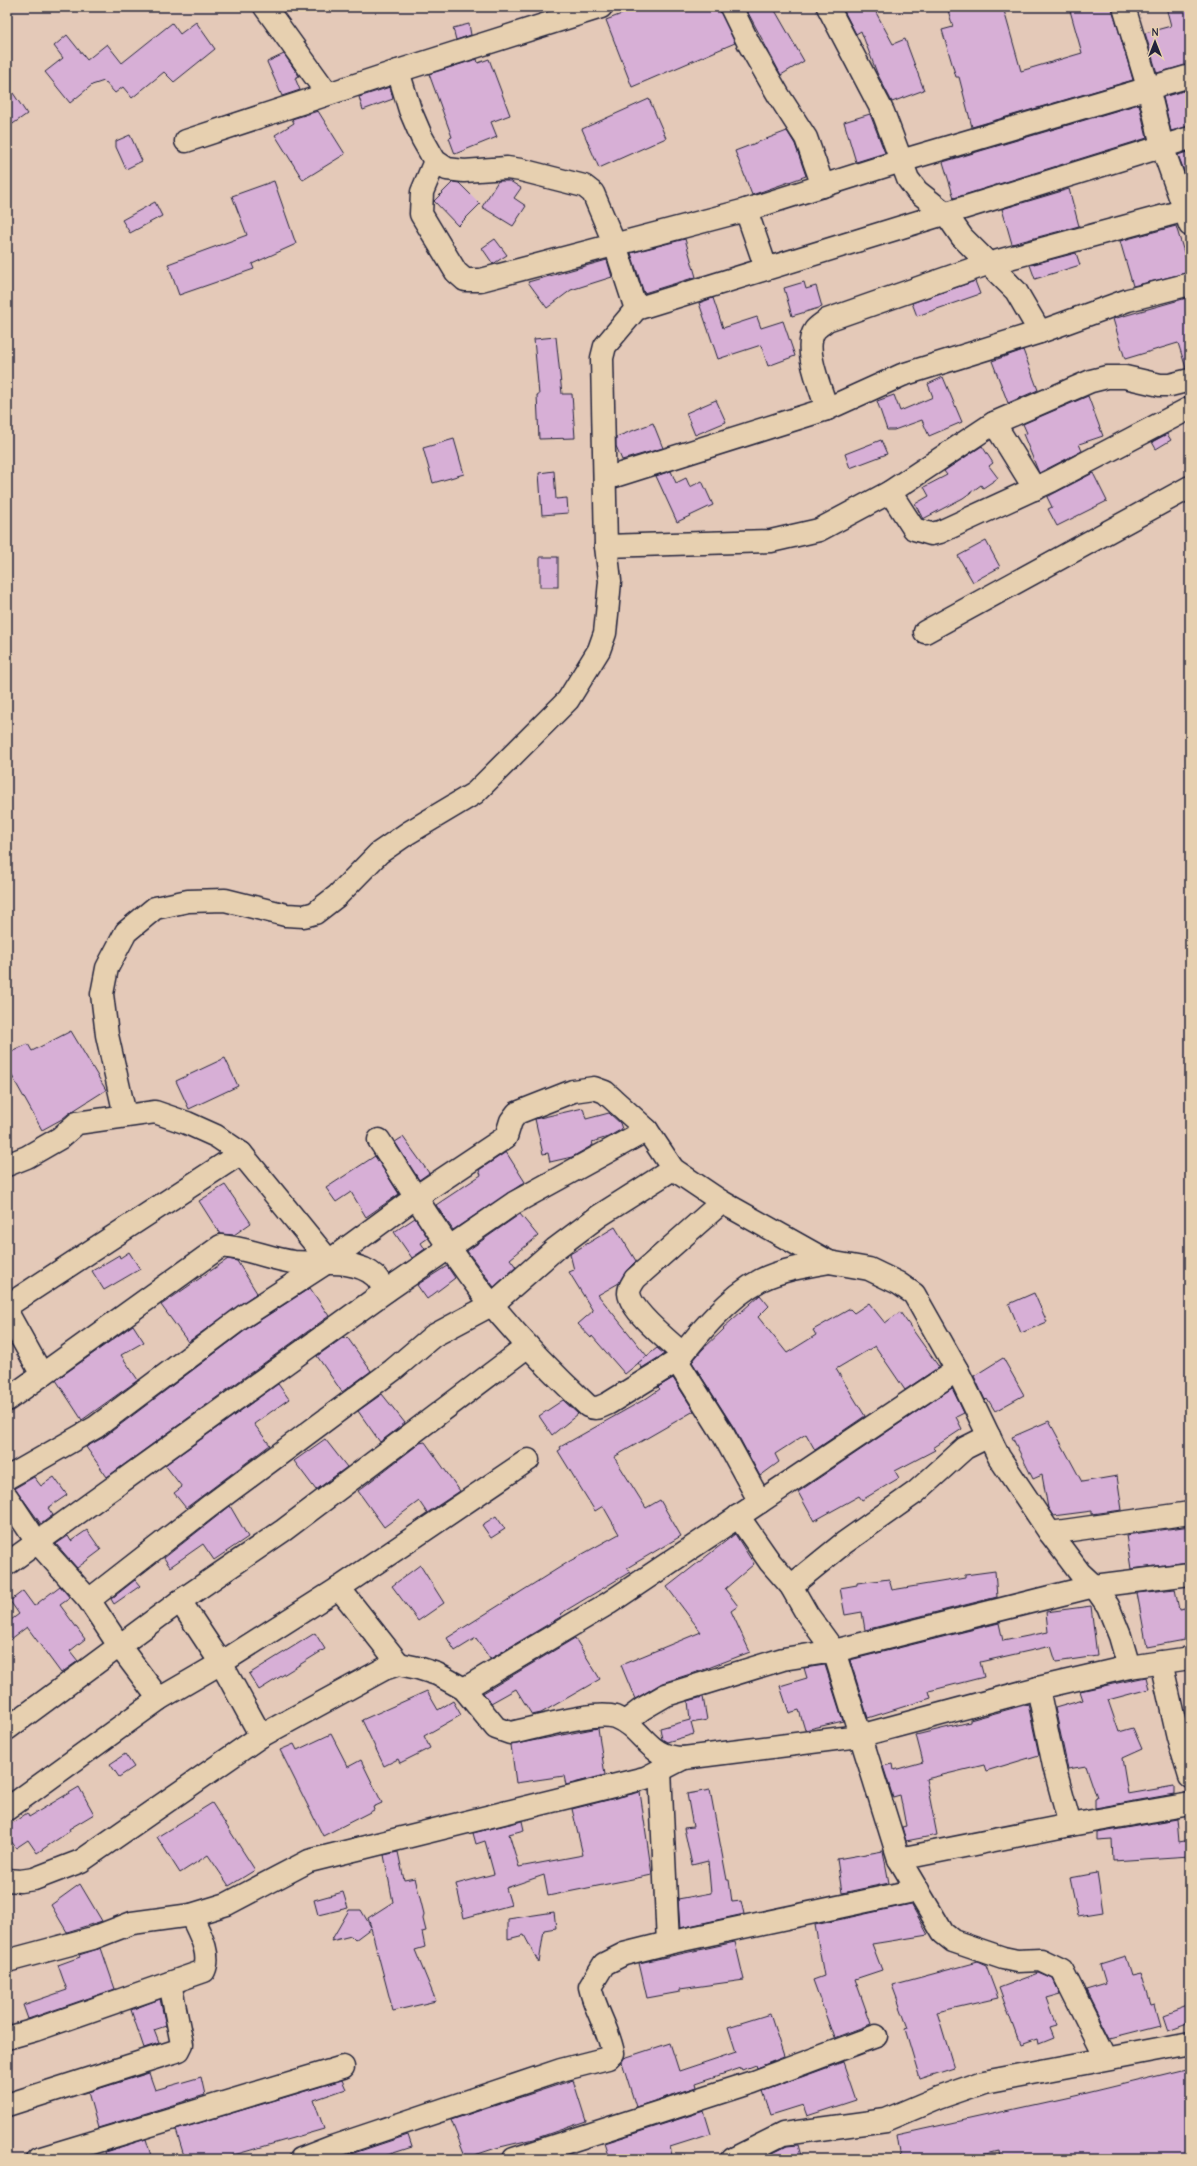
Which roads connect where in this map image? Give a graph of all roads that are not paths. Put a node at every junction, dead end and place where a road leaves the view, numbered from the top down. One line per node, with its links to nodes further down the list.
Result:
1 (265, 7): 9 (street)
2 (731, 7): 15 (street)
3 (828, 7): 14 (street)
4 (1124, 7): 8 (street)
5 (598, 8): 6 (street)
6 (398, 70): 9 (street); 13 (street)
7 (1190, 76): 8 (street)
8 (1148, 87): 12 (street); 14 (street)
9 (327, 93): 11 (street)
10 (1190, 138): 12 (street)
11 (186, 141)
12 (1162, 146): 17 (street); 18 (street)
13 (435, 161): 19 (street); 19 (street)
14 (900, 161): 15 (street); 17 (street)
15 (823, 186): 16 (street)
16 (746, 210): 19 (street); 21 (street)
17 (946, 214): 20 (street); 21 (street)
18 (1188, 215): 20 (street)
19 (615, 245): 23 (street)
20 (987, 264): 24 (street); 27 (street)
21 (766, 268): 23 (street)
22 (1190, 284): 24 (street)
23 (636, 309): 29 (street)
24 (1040, 332): 27 (street)
25 (1190, 380): 28 (street)
26 (1190, 408): 31 (street)
27 (827, 409): 29 (street)
28 (994, 423): 31 (street); 32 (street)
29 (606, 479): 33 (street)
30 (1190, 486): 34 (street)
31 (1035, 489): 32 (street)
32 (890, 492): 33 (street)
33 (606, 546): 35 (street)
34 (925, 632)
35 (125, 1115): 38 (street); 39 (street)
36 (647, 1130): 40 (street); 41 (street); 43 (street)
37 (379, 1140): 41 (street)
38 (240, 1153): 44 (street); 48 (street)
39 (7, 1165)
40 (673, 1169): 42 (street); 47 (street)
41 (416, 1197): 43 (street); 44 (street)
42 (722, 1202): 45 (street); 51 (street)
43 (449, 1248): 46 (street); 47 (street)
44 (329, 1261): 46 (street); 53 (street); 57 (street)
45 (829, 1262): 51 (street); 52 (street)
46 (386, 1291): 63 (street)
47 (493, 1304): 50 (street); 69 (street)
48 (7, 1306)
49 (7, 1312): 53 (street)
50 (528, 1346): 51 (street); 70 (street)
51 (680, 1358): 59 (street)
52 (958, 1370): 55 (street); 59 (street)
53 (42, 1375): 54 (street)
54 (7, 1400)
55 (989, 1436): 62 (street); 66 (street)
56 (528, 1460): 68 (street)
57 (7, 1478)
58 (7, 1498): 63 (street)
59 (760, 1502): 61 (street)
60 (1190, 1513): 62 (street)
61 (738, 1516): 66 (street); 79 (street)
62 (1050, 1533): 67 (street)
63 (37, 1542): 64 (street); 69 (street)
64 (7, 1564)
65 (1190, 1574): 67 (street)
66 (791, 1586): 72 (street)
67 (1094, 1586): 72 (street); 77 (street)
68 (339, 1588): 75 (street); 76 (street)
69 (89, 1600): 71 (street)
70 (180, 1601): 71 (street); 75 (street)
71 (120, 1647): 80 (street); 82 (street)
72 (834, 1651): 81 (street); 84 (street)
73 (1190, 1658): 74 (street)
74 (1161, 1662): 77 (street); 87 (street)
75 (221, 1663): 80 (street); 83 (street)
76 (399, 1664): 79 (street); 83 (street)
77 (1129, 1667): 78 (street)
78 (1038, 1688): 84 (street); 90 (street)
79 (464, 1689): 81 (street)
80 (159, 1699): 89 (street)
81 (625, 1722): 85 (street)
82 (7, 1729)
83 (261, 1736): 92 (street)
84 (859, 1736): 85 (street); 91 (street)
85 (684, 1758): 86 (street)
86 (660, 1770): 94 (street); 95 (street)
87 (1190, 1777)
88 (1190, 1804): 90 (street)
89 (7, 1809)
90 (1070, 1824): 91 (street)
91 (899, 1859): 93 (street)
92 (7, 1880)
93 (918, 1890): 95 (street); 101 (street)
94 (191, 1915): 96 (street); 97 (street)
95 (668, 1943): 105 (street)
96 (7, 1961)
97 (170, 1983): 99 (street); 103 (street)
98 (876, 2036): 106 (street)
99 (7, 2038)
100 (1190, 2042): 101 (street)
101 (1106, 2058): 107 (street)
102 (343, 2067): 104 (street)
103 (7, 2105)
104 (38, 2159)
105 (301, 2159)
106 (514, 2159)
107 (733, 2159)

